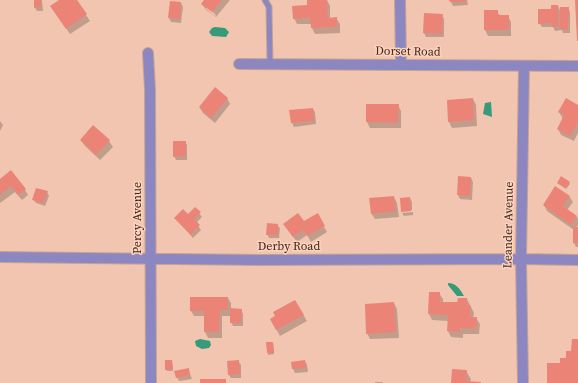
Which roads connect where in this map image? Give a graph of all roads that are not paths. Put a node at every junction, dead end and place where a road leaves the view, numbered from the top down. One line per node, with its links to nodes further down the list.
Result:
1 (265, 0): 5 (lane)
2 (400, 0): 6 (street)
3 (148, 53): 10 (street, Percy Avenue)
4 (239, 64): 5 (street, Dorset Road)
5 (270, 64): 6 (street, Dorset Road)
6 (401, 65): 7 (street, Dorset Road)
7 (524, 66): 8 (street, Dorset Road); 11 (street, Leander Avenue)
8 (578, 66)
9 (0, 257): 10 (street, Derby Road)
10 (151, 258): 11 (street, Derby Road); 13 (street, Percy Avenue)
11 (521, 259): 12 (street, Derby Road); 14 (street, Leander Avenue)
12 (578, 260)
13 (151, 383)
14 (523, 383)

